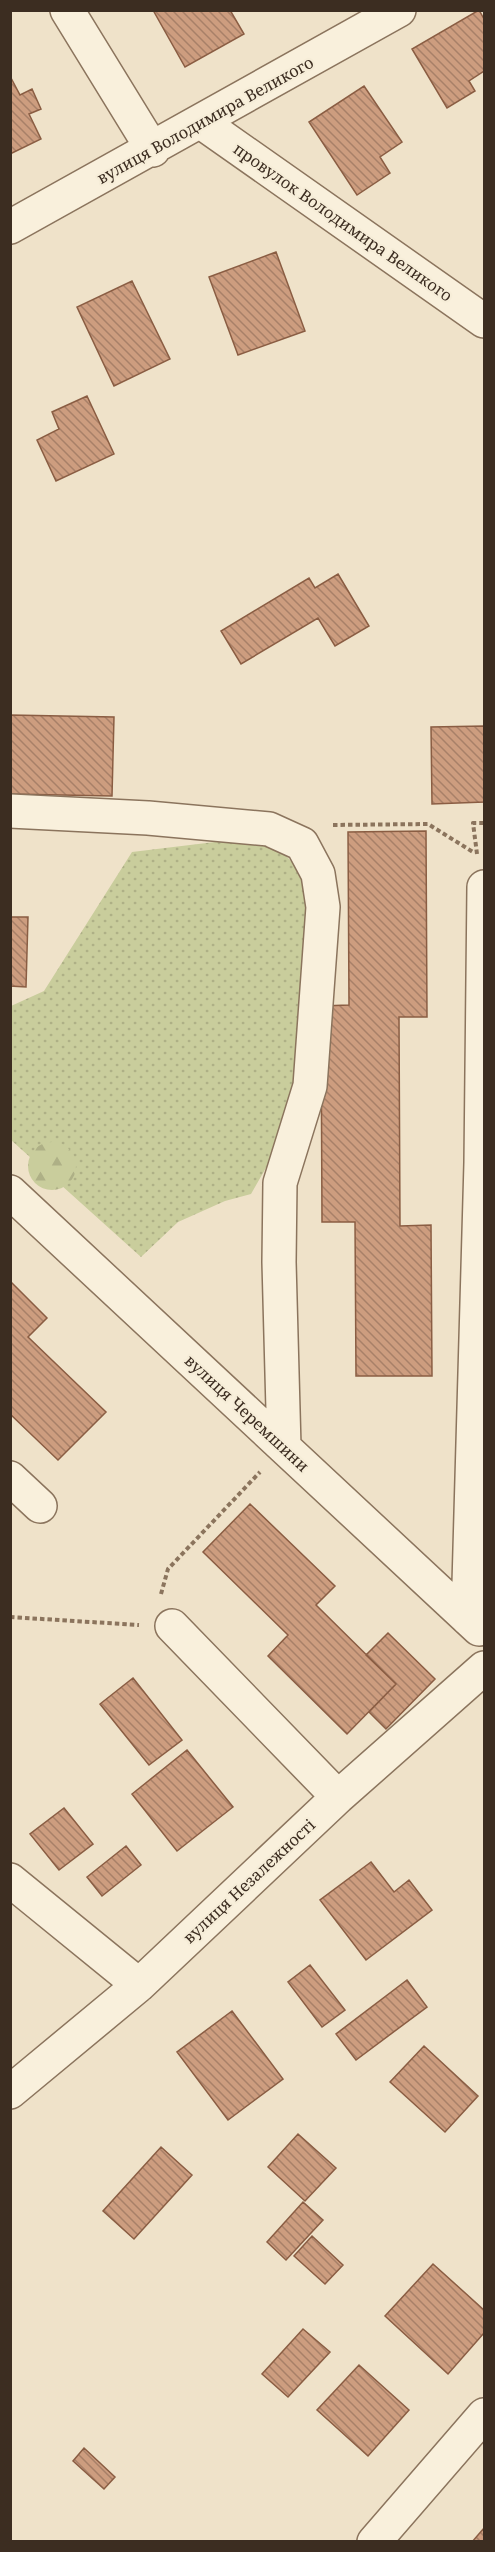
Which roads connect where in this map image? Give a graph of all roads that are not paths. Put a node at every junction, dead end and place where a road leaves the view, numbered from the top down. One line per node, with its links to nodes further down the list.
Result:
1 (67, 10): 4 (street)
2 (399, 10): 3 (street, вулиця Володимира Великого)
3 (201, 122): 4 (street, вулиця Володимира Великого); 6 (street, провулок Володимира Великого)
4 (153, 150): 5 (street, вулиця Володимира Великого)
5 (10, 227)
6 (484, 321)
7 (10, 812): 10 (street)
8 (484, 887): 14 (street)
9 (10, 1192): 10 (street, вулиця Черемшини)
10 (284, 1447): 14 (street, вулиця Черемшини)
11 (10, 1478): 12 (street)
12 (40, 1506)
13 (172, 1626): 16 (street)
14 (476, 1627)
15 (484, 1668): 16 (street, вулиця Незалежності)
16 (338, 1797): 18 (street, вулиця Незалежності)
17 (10, 1880): 18 (street)
18 (139, 1985): 19 (street, вулиця Незалежності)
19 (10, 2092)
20 (484, 2415): 21 (street)
21 (374, 2541)

